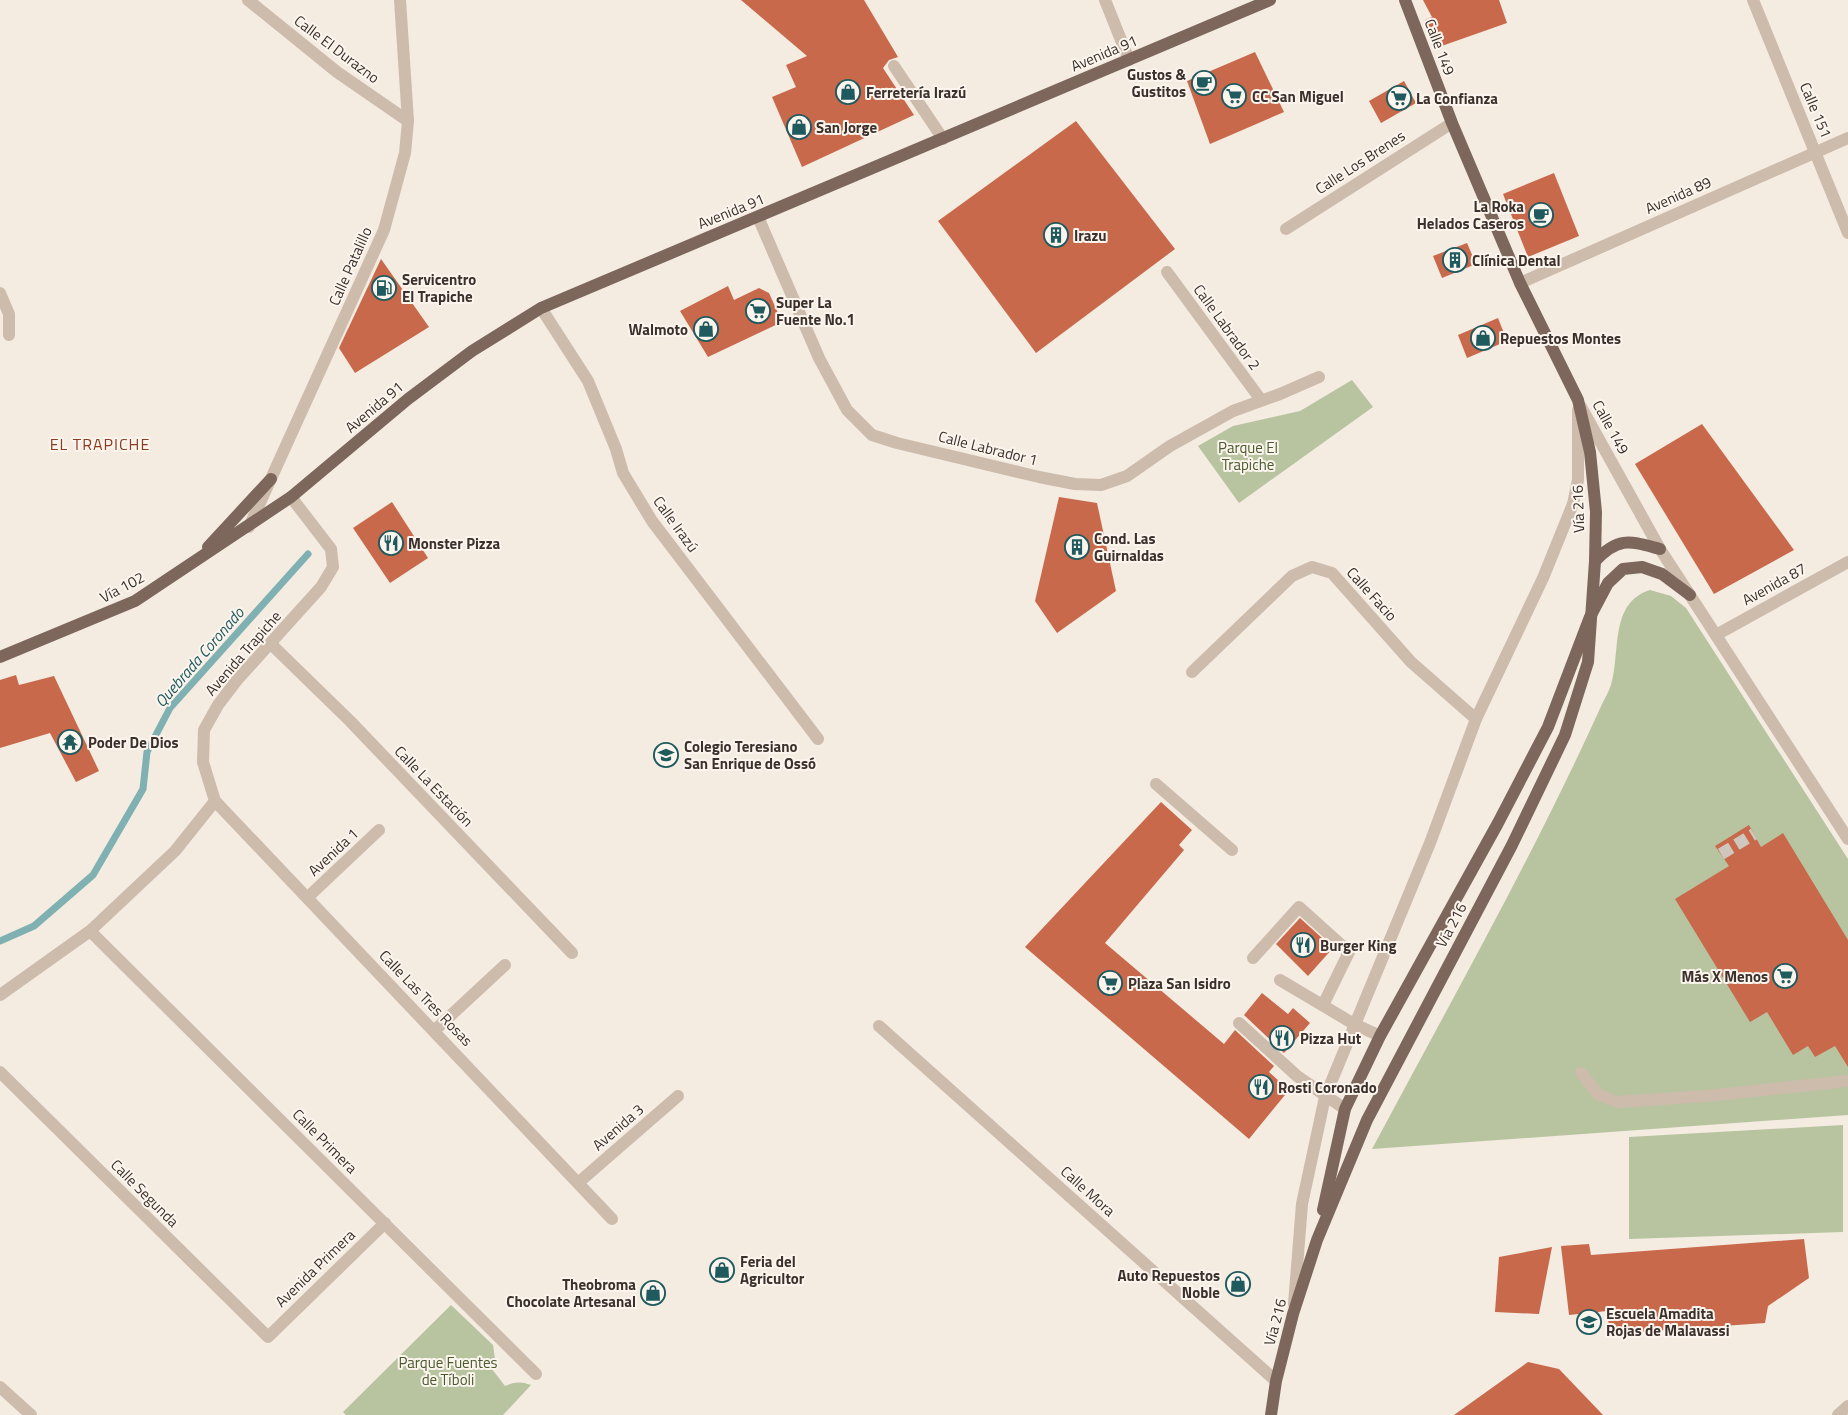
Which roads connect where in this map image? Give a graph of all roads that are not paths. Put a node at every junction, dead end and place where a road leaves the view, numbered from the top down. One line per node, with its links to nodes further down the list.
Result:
1 (248, 0): 9 (street, Calle El Durazno)
2 (400, 0): 9 (street, Calle Patalillo)
3 (1105, 0): 7 (street)
4 (1270, 0): 7 (main road, Avenida 91)
5 (1405, 0): 10 (main road, Calle 149)
6 (1752, 0): 13 (street, Calle 151)
7 (1129, 60): 12 (main road, Avenida 91)
8 (894, 66): 12 (street)
9 (408, 121): 25 (street, Calle Patalillo)
10 (1452, 123): 15 (street, Calle Los Brenes); 18 (main road, Calle 149)
11 (1848, 138): 13 (street, Avenida 89)
12 (943, 139): 14 (main road, Avenida 91)
13 (1816, 152): 16 (street, Calle 151); 18 (street, Avenida 89)
14 (758, 217): 20 (main road, Avenida 91); 23 (street, Calle Labrador 1)
15 (1286, 229)
16 (1848, 233)
17 (1167, 272): 23 (street, Calle Labrador 2)
18 (1520, 283): 24 (main road, Calle 149)
19 (0, 293): 21 (street)
20 (540, 308): 26 (main road, Avenida 91); 39 (street, Calle Irazú)
21 (8, 335)
22 (1319, 377): 23 (street, Calle Labrador 1)
23 (1261, 400)
24 (1578, 400): 28 (street, Calle 149); 29 (main road, Vía 216); 38 (street)
25 (270, 478): 27 (street, Calle Patalillo); 31 (main road)
26 (291, 497): 27 (main road, Avenida 91); 35 (street, Avenida Trapiche)
27 (249, 527): 31 (main road, Vía 102)
28 (1660, 549): 29 (main road); 32 (street, Calle 149)
29 (1596, 561): 33 (main road, Vía 216)
30 (1848, 562): 34 (street, Avenida 87)
31 (184, 569): 36 (main road, Vía 102)
32 (1690, 595): 33 (main road); 34 (street, Calle 149)
33 (1590, 617): 57 (main road, Vía 216); 67 (main road, Vía 216)
34 (1716, 635): 43 (street, Calle 149)
35 (272, 644): 41 (street, Avenida Trapiche); 47 (street, Calle La Estación)
36 (0, 656)
37 (1192, 672): 38 (street, Calle Facio)
38 (1476, 719): 54 (street)
39 (818, 739)
40 (1156, 784): 44 (street)
41 (215, 801): 45 (street, Calle Las Tres Rosas); 46 (street)
42 (379, 830): 45 (street, Avenida 1)
43 (1848, 839)
44 (1232, 850)
45 (308, 897): 56 (street, Calle Las Tres Rosas)
46 (90, 931): 51 (street); 66 (street, Calle Primera)
47 (572, 953)
48 (1252, 958): 52 (street)
49 (505, 965): 56 (street)
50 (1280, 980): 52 (street)
51 (0, 995)
52 (1323, 1005): 54 (street)
53 (1238, 1023): 62 (street)
54 (1354, 1024): 57 (street); 62 (street)
55 (879, 1026): 71 (street, Calle Mora)
56 (435, 1030): 64 (street, Calle Las Tres Rosas)
57 (1380, 1036): 63 (main road, Vía 216)
58 (0, 1072): 69 (street, Calle Segunda)
59 (1581, 1073): 60 (street)
60 (1848, 1081)
61 (678, 1096): 64 (street, Avenida 3)
62 (1325, 1098): 63 (street); 68 (street)
63 (1345, 1109): 67 (main road, Vía 216)
64 (578, 1183): 65 (street, Calle Las Tres Rosas)
65 (612, 1218)
66 (385, 1223): 69 (street, Avenida Primera); 70 (street, Calle Primera)
67 (1317, 1240): 68 (main road, Vía 216)
68 (1293, 1314): 71 (main road, Vía 216)
69 (268, 1337)
70 (536, 1374)
71 (1276, 1381): 75 (main road, Vía 216)
72 (0, 1387): 74 (street)
73 (1848, 1406): 76 (street)
74 (31, 1415)
75 (1271, 1415)
76 (1838, 1415)

